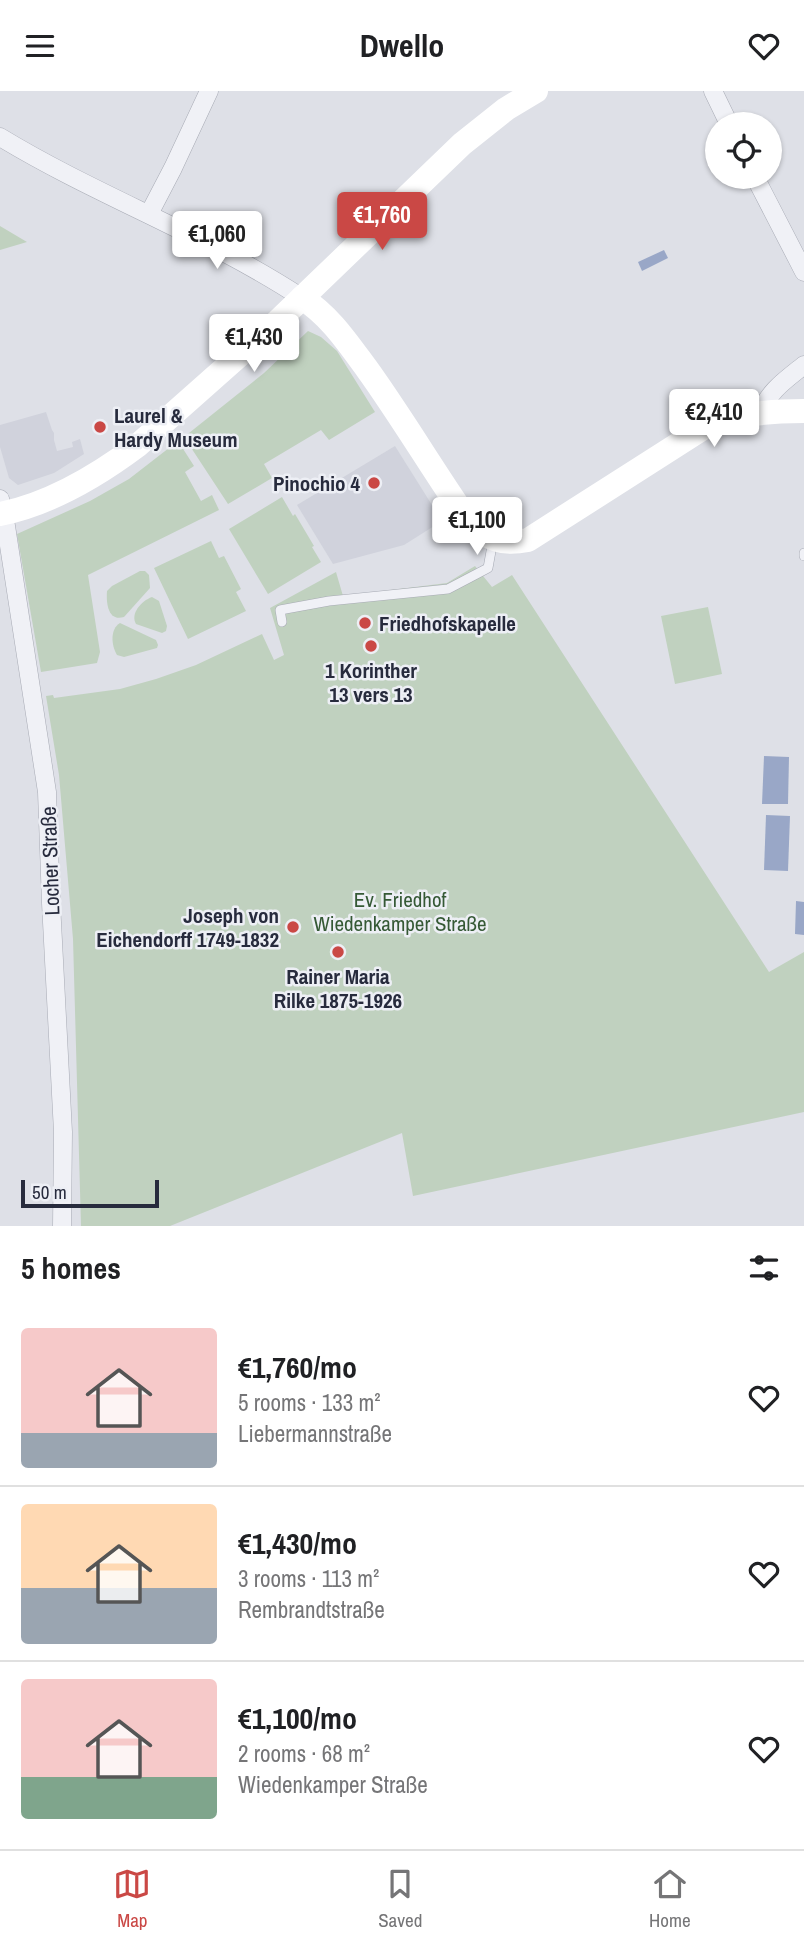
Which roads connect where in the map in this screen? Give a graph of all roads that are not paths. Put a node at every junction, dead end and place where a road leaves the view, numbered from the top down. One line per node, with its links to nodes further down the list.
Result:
1 (209, 91): 7 (street)
2 (536, 91): 9 (main road)
3 (713, 91): 4 (street)
4 (723, 112)
5 (0, 137): 7 (street)
6 (761, 189): 8 (street)
7 (149, 214): 9 (street)
8 (804, 272)
9 (302, 298): 13 (main road); 14 (main road)
10 (804, 365): 12 (street)
11 (804, 411): 12 (main road)
12 (761, 413): 14 (main road)
13 (1, 509): 16 (street, Locher Straße)
14 (493, 540): 15 (lane)
15 (282, 622)
16 (62, 1226)

